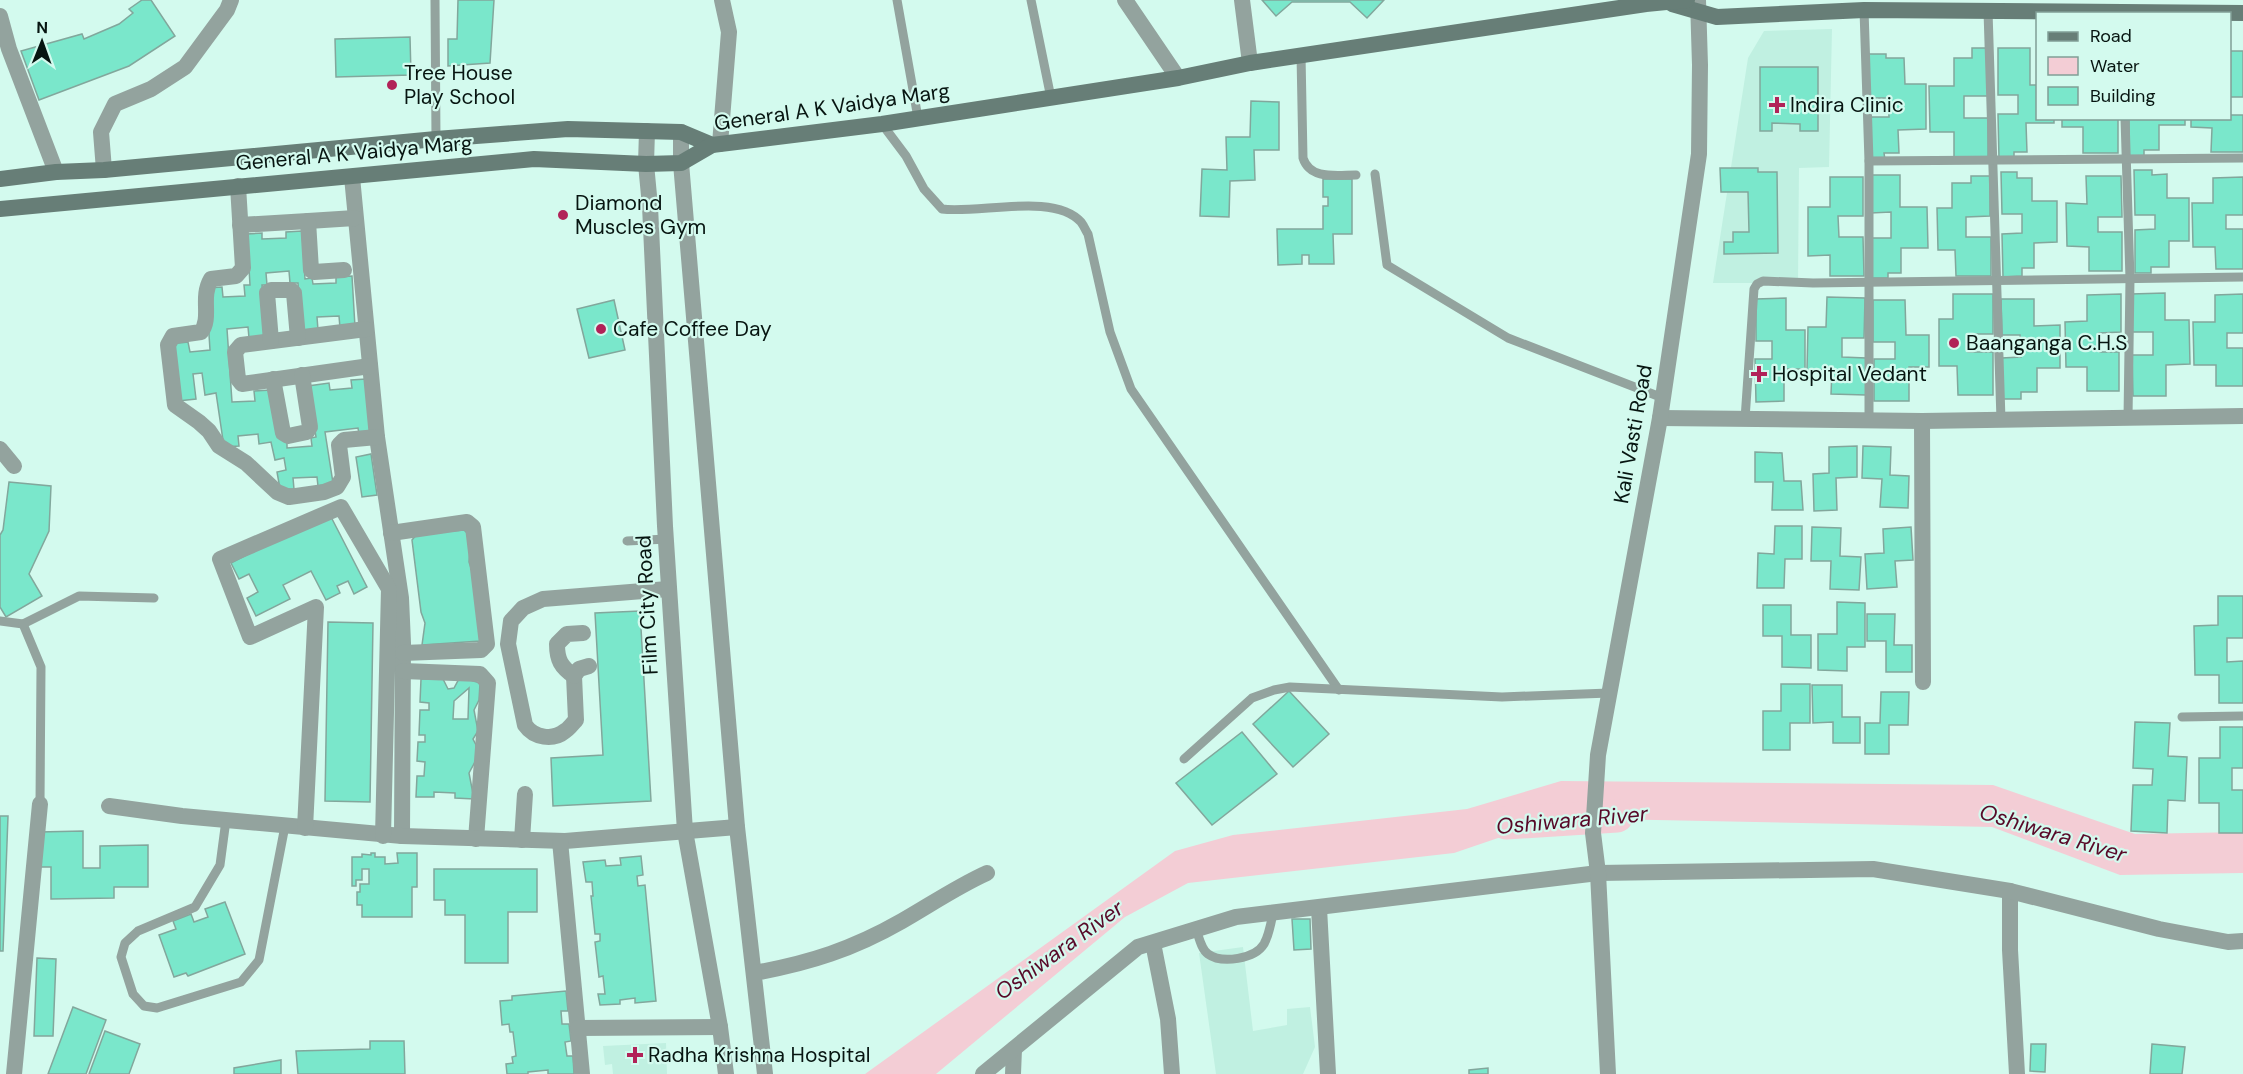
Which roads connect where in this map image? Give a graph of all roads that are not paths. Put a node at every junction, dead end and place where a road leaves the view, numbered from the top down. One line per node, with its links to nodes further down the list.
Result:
1 (231, 0): 32 (street)
2 (435, 0): 24 (lane)
3 (722, 0): 25 (street)
4 (897, 0): 19 (lane)
5 (1031, 0): 18 (lane)
6 (1125, 0): 17 (street)
7 (1242, 0): 16 (street)
8 (1646, 2): 9 (main road, General A K Vaidya Marg); 15 (main road, General A K Vaidya Marg)
9 (1694, 4): 11 (main road, General A K Vaidya Marg); 54 (street, Kali Vasti Road)
10 (2037, 6): 12 (main road, General A K Vaidya Marg); 13 (main road, General A K Vaidya Marg)
11 (1864, 9): 12 (main road, General A K Vaidya Marg); 28 (lane)
12 (1988, 11): 29 (lane)
13 (2111, 12)
14 (0, 16): 33 (street)
15 (1301, 55): 16 (main road, General A K Vaidya Marg); 35 (lane)
16 (1250, 63): 17 (main road, General A K Vaidya Marg)
17 (1178, 78): 18 (main road, General A K Vaidya Marg)
18 (1051, 98): 19 (main road, General A K Vaidya Marg)
19 (918, 118): 21 (main road, General A K Vaidya Marg)
20 (2125, 120): 27 (lane)
21 (882, 124): 25 (main road, General A K Vaidya Marg); 78 (lane)
22 (647, 131): 23 (main road, General A K Vaidya Marg); 24 (main road, General A K Vaidya Marg); 31 (street, Film City Road)
23 (681, 132): 25 (main road); 30 (street)
24 (436, 139): 32 (main road, General A K Vaidya Marg)
25 (716, 145): 30 (main road, General A K Vaidya Marg)
26 (2243, 158): 27 (lane)
27 (2125, 160): 29 (lane); 45 (lane)
28 (1869, 161): 29 (lane); 47 (lane)
29 (1993, 161): 46 (lane)
30 (681, 163): 31 (main road, General A K Vaidya Marg); 88 (street)
31 (646, 164): 36 (main road, General A K Vaidya Marg); 66 (street, Film City Road)
32 (104, 170): 33 (main road, General A K Vaidya Marg)
33 (56, 172): 37 (main road, General A K Vaidya Marg)
34 (1375, 174): 54 (lane)
35 (1356, 175)
36 (352, 177): 38 (main road, General A K Vaidya Marg); 40 (street)
37 (0, 179)
38 (238, 186): 39 (main road, General A K Vaidya Marg); 42 (street)
39 (0, 209)
40 (355, 218): 41 (street); 48 (street)
41 (308, 220): 42 (street); 43 (street)
42 (240, 225): 62 (street)
43 (344, 270)
44 (2243, 277): 45 (lane)
45 (2130, 279): 46 (lane); 57 (lane)
46 (1998, 281): 47 (lane); 60 (lane)
47 (1869, 282): 58 (lane); 59 (lane)
48 (366, 329): 49 (street); 51 (street)
49 (298, 338): 50 (street); 50 (street)
50 (271, 341): 53 (street)
51 (370, 366): 52 (street); 62 (street)
52 (302, 375): 53 (street); 53 (street)
53 (273, 379)
54 (1663, 398): 56 (street, Kali Vasti Road)
55 (2243, 416): 57 (street)
56 (1660, 418): 58 (street); 79 (street, Kali Vasti Road)
57 (2128, 418): 60 (street)
58 (1745, 419): 59 (street)
59 (1869, 420): 61 (street)
60 (2001, 420): 61 (street)
61 (1922, 421): 77 (street)
62 (377, 437): 65 (street)
63 (0, 449): 64 (street)
64 (14, 466)
65 (391, 533): 73 (street); 73 (street)
66 (667, 539): 67 (lane); 68 (street, Film City Road)
67 (627, 541)
68 (668, 589): 76 (street); 90 (street, Film City Road)
69 (154, 598): 71 (lane)
70 (0, 621): 71 (lane)
71 (23, 624): 84 (lane)
72 (583, 633): 76 (street)
73 (403, 653): 75 (street)
74 (589, 666): 76 (street)
75 (403, 671): 92 (street); 93 (street)
76 (574, 676)
77 (1923, 682)
78 (1339, 690): 79 (lane); 82 (lane)
79 (1609, 693): 97 (street, Kali Vasti Road)
80 (2243, 716): 81 (lane)
81 (2182, 717)
82 (1184, 759)
83 (528, 794): 94 (street)
84 (40, 804): 108 (street)
85 (109, 806): 86 (street)
86 (226, 820): 87 (street); 87 (lane)
87 (285, 826): 89 (street)
88 (736, 827): 90 (street); 104 (street)
89 (305, 828): 91 (street); 91 (street)
90 (685, 831): 95 (street); 105 (street, Film City Road)
91 (383, 836): 92 (street)
92 (402, 836): 93 (street)
93 (476, 838): 94 (street)
94 (527, 840): 95 (street)
95 (561, 841): 106 (street)
96 (987, 873): 104 (street)
97 (1598, 873): 98 (street); 99 (street); 116 (street, Kali Vasti Road)
98 (2010, 891): 102 (street); 117 (street)
99 (1319, 908): 100 (street); 115 (street)
100 (1273, 913): 101 (street); 101 (lane)
101 (1196, 929): 103 (street)
102 (2243, 941)
103 (1153, 943): 107 (street); 114 (street)
104 (754, 973): 111 (street)
105 (720, 1027): 106 (street); 110 (street, Film City Road)
106 (578, 1028): 109 (street)
107 (1014, 1049): 112 (street); 113 (street)
108 (14, 1074)
109 (582, 1074)
110 (726, 1074)
111 (765, 1074)
112 (983, 1074)
113 (1013, 1074)
114 (1172, 1074)
115 (1328, 1074)
116 (1608, 1074)
117 (2017, 1074)

